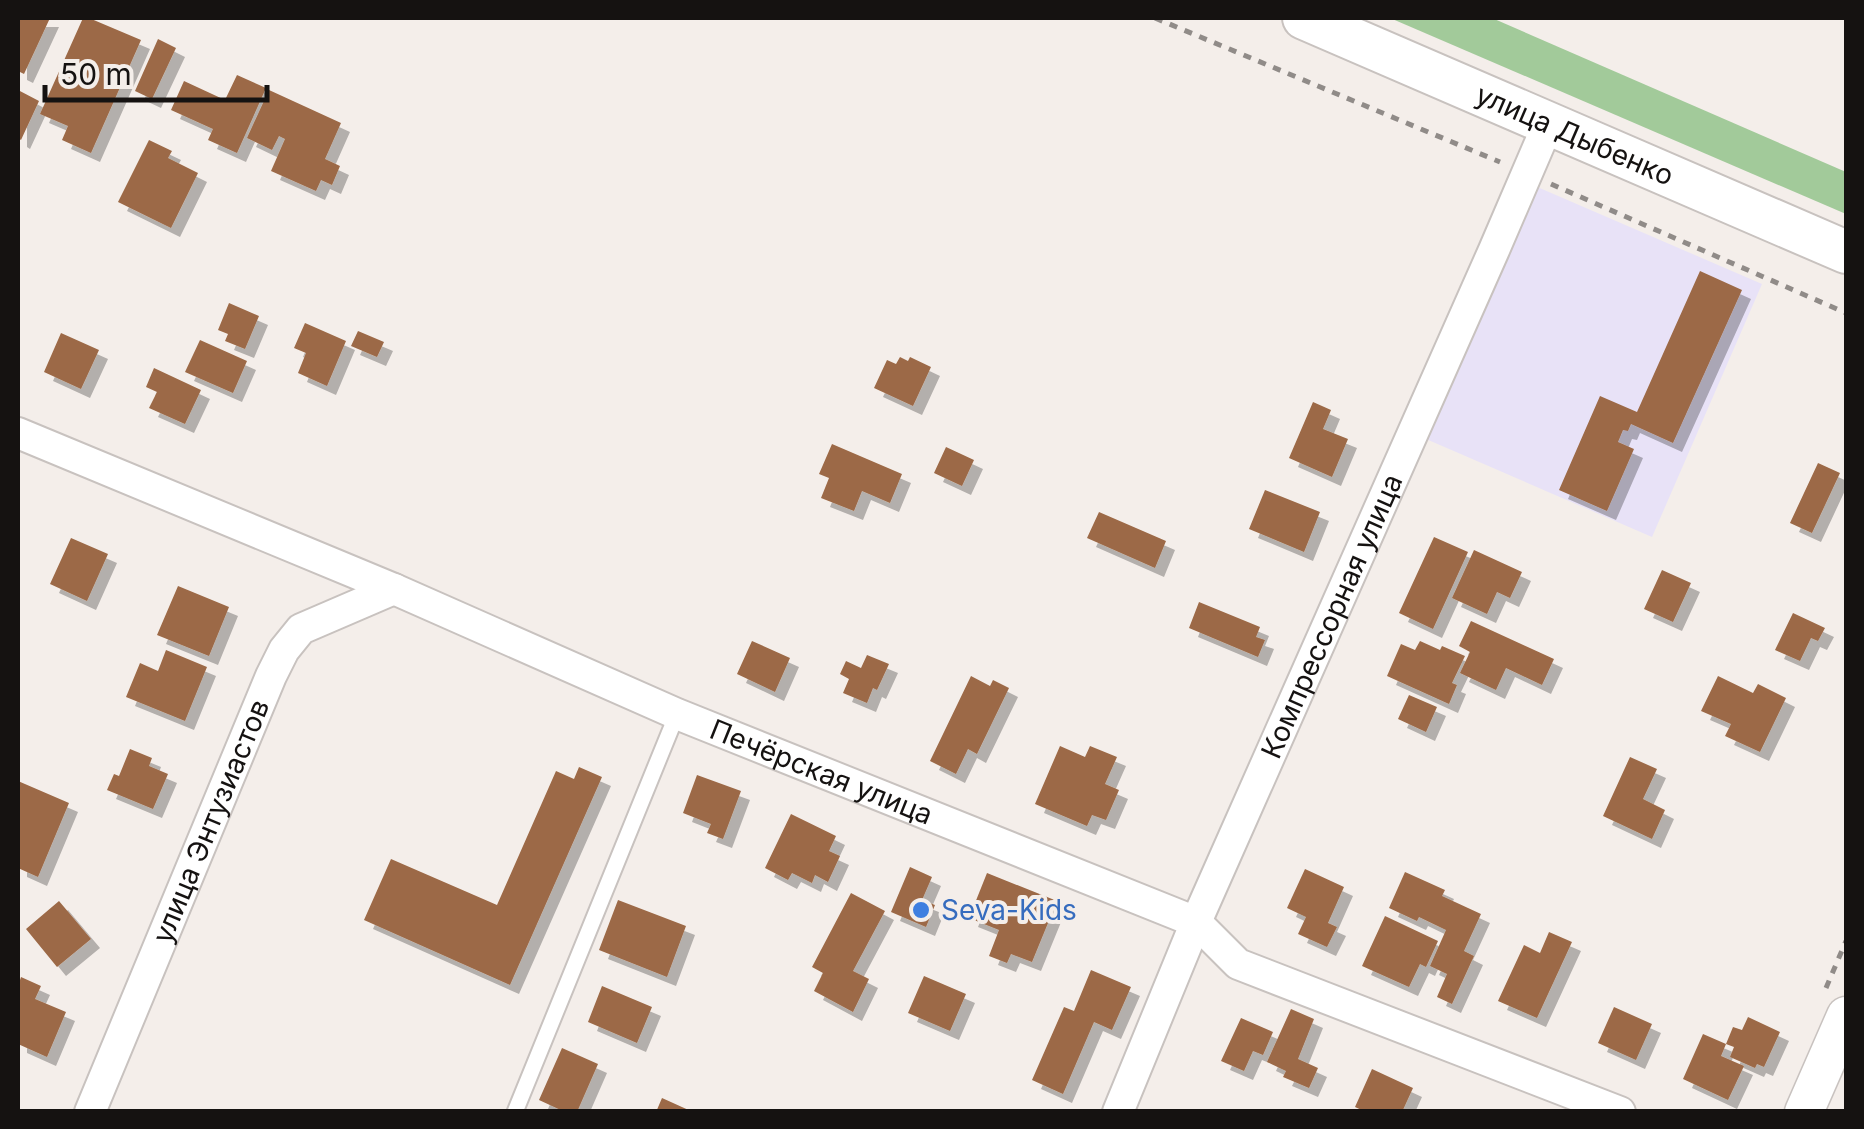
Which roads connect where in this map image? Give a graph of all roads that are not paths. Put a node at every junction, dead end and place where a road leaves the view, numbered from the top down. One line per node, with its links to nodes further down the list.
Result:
1 (1304, 18): 2 (main road, улица Дыбенко)
2 (1549, 122): 3 (main road, улица Дыбенко); 7 (street, Компрессорная улица)
3 (1846, 252)
4 (18, 434): 5 (street, Печёрская улица)
5 (394, 589): 6 (street, Печёрская улица); 9 (street, улица Энтузиастов)
6 (677, 714): 7 (street, Печёрская улица); 10 (lane)
7 (1196, 922): 11 (street, Компрессорная улица); 12 (street, Печёрская улица)
8 (1846, 1016): 13 (street)
9 (90, 1112)
10 (515, 1112)
11 (1118, 1112)
12 (1620, 1112)
13 (1804, 1112)

